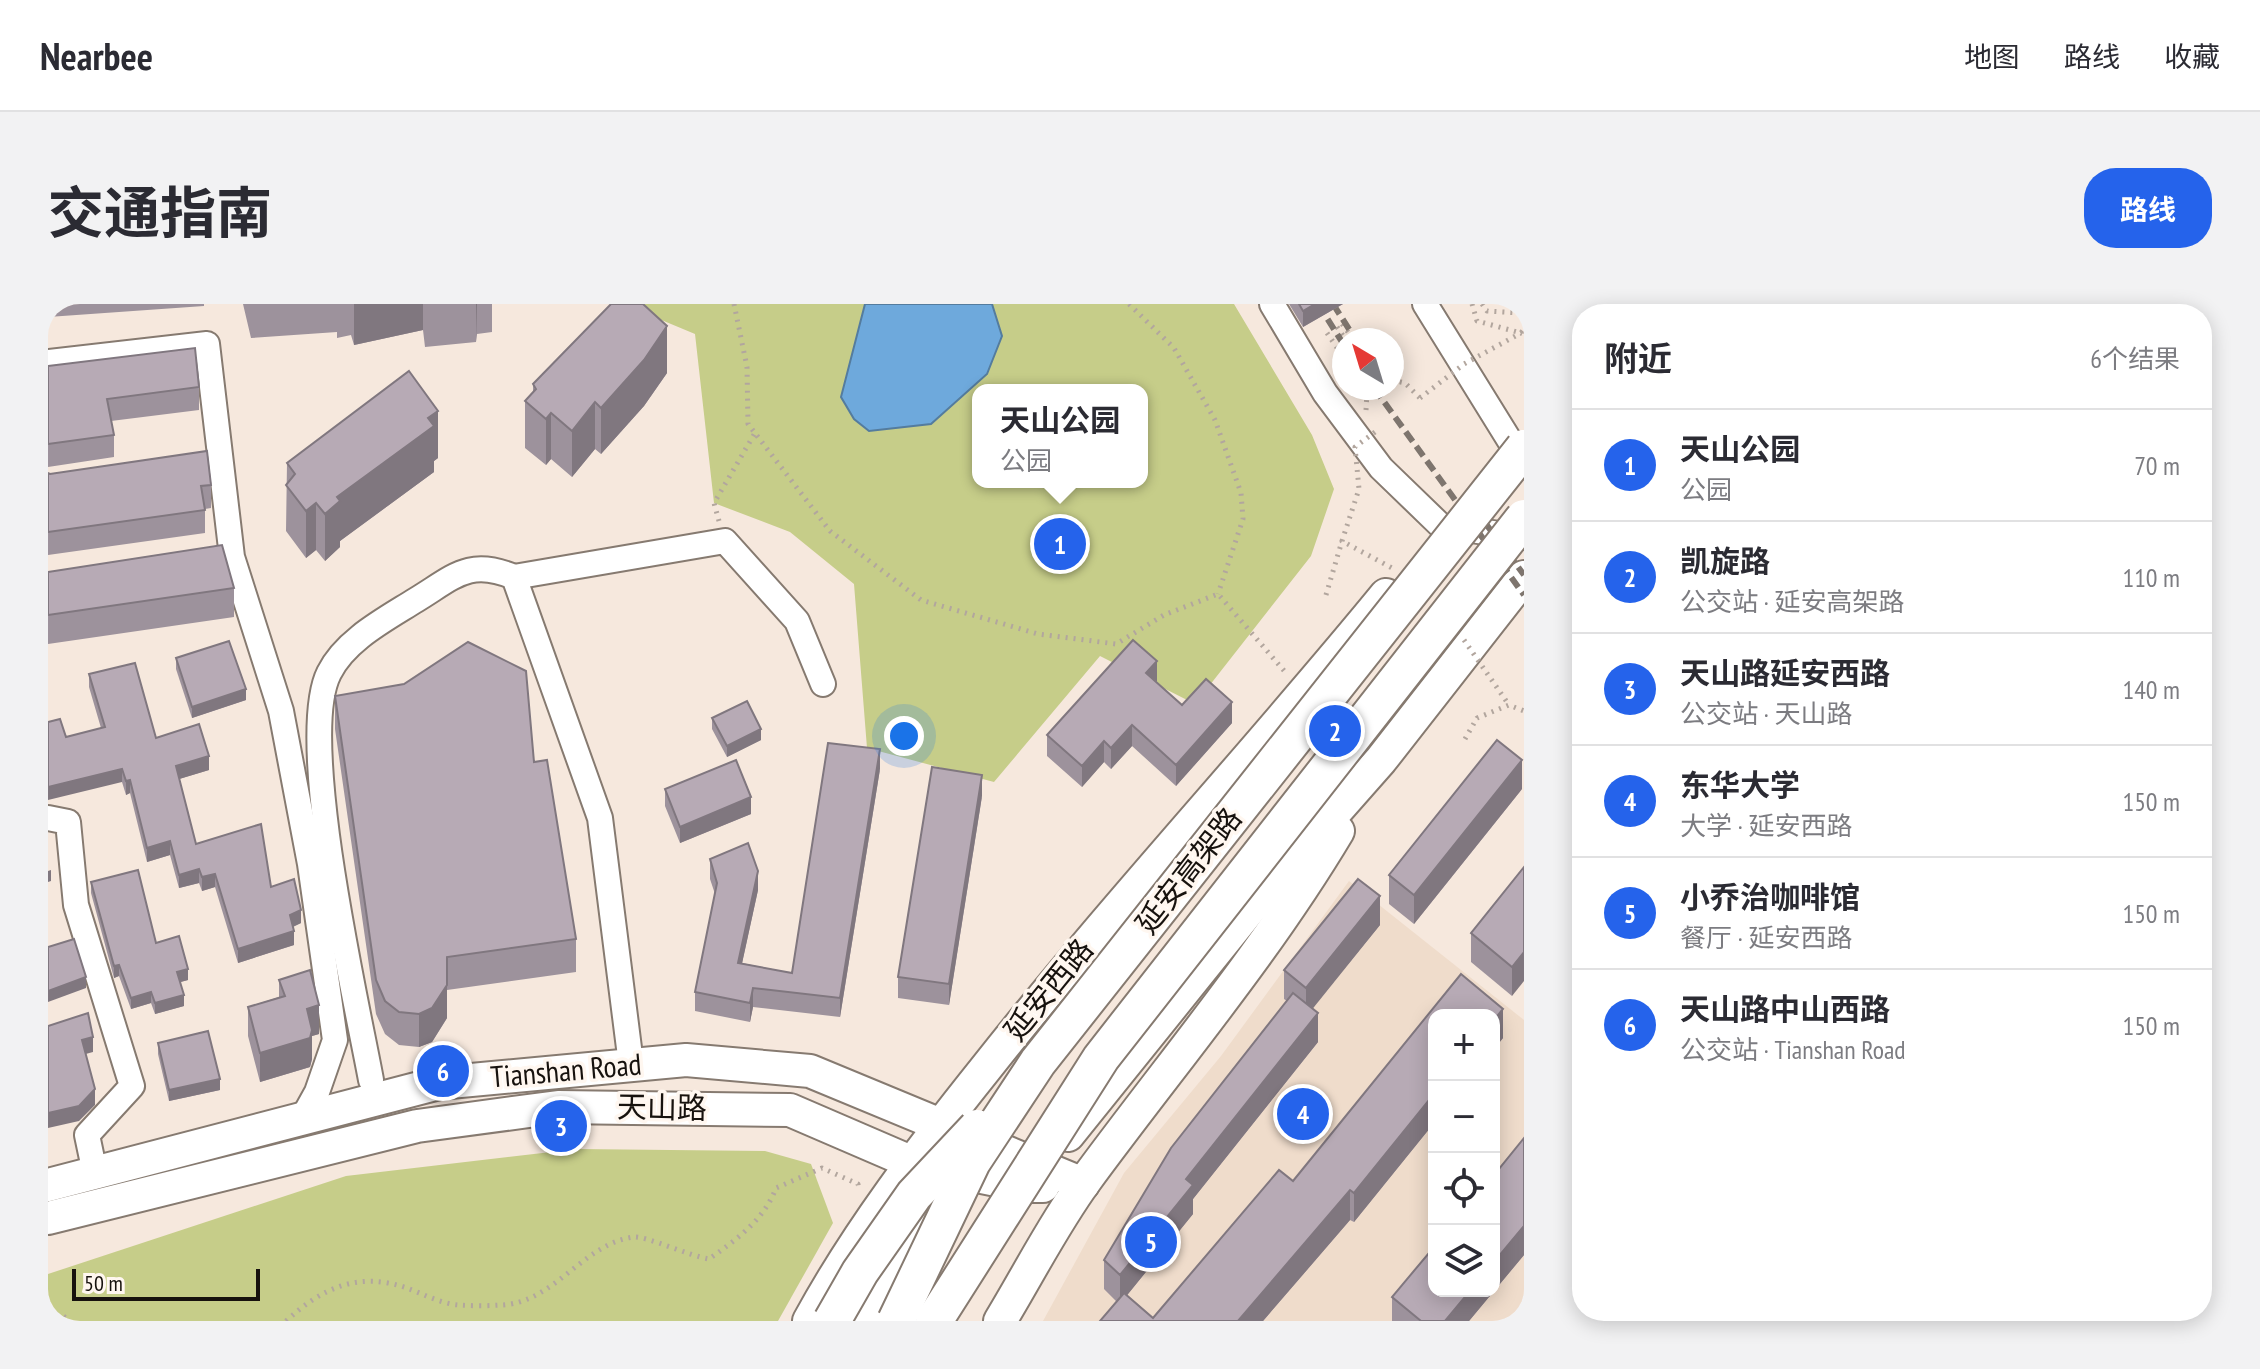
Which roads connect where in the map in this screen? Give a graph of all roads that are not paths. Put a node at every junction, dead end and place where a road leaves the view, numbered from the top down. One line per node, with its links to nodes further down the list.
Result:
1 (1272, 304): 8 (street)
2 (1425, 304): 4 (street)
3 (48, 362): 5 (street)
4 (1521, 450): 8 (main road, 延安西路); 18 (highway, 延安高架路, bridge)
5 (221, 457): 6 (street); 10 (street)
6 (190, 461)
7 (1524, 518): 35 (highway, 延安高架路, bridge)
8 (1441, 526): 9 (street); 14 (main road, 延安西路)
9 (1524, 537)
10 (232, 557): 11 (street); 21 (street)
11 (201, 561)
12 (514, 577): 15 (street); 19 (street); 20 (street)
13 (1524, 577): 16 (main road)
14 (1347, 642): 22 (main road, 延安西路); 23 (main road, 延安西路)
15 (823, 684)
16 (1381, 760): 27 (main road); 28 (main road)
17 (48, 818): 25 (street)
18 (1038, 1062): 32 (highway, bridge); 34 (highway, 延安高架路, bridge)
19 (631, 1064): 21 (main road, Tianshan Road); 22 (main road, Tianshan Road)
20 (371, 1080)
21 (302, 1119): 25 (main road, Tianshan Road)
22 (942, 1124): 23 (main road, Tianshan Road); 24 (main road, 延安西路)
23 (983, 1142): 26 (main road, 延安西路); 27 (main road, Tianshan Road)
24 (913, 1163): 26 (main road, 天山路); 30 (main road, 天山路); 31 (main road, 延安西路)
25 (95, 1173): 29 (main road, Tianshan Road)
26 (962, 1173): 27 (main road, 天山路); 33 (main road, 延安西路)
27 (1034, 1177): 28 (main road, 天山路); 35 (main road)
28 (1083, 1184): 36 (main road)
29 (48, 1185)
30 (48, 1218)
31 (809, 1321)
32 (832, 1321)
33 (866, 1321)
34 (896, 1321)
35 (935, 1321)
36 (1000, 1321)

